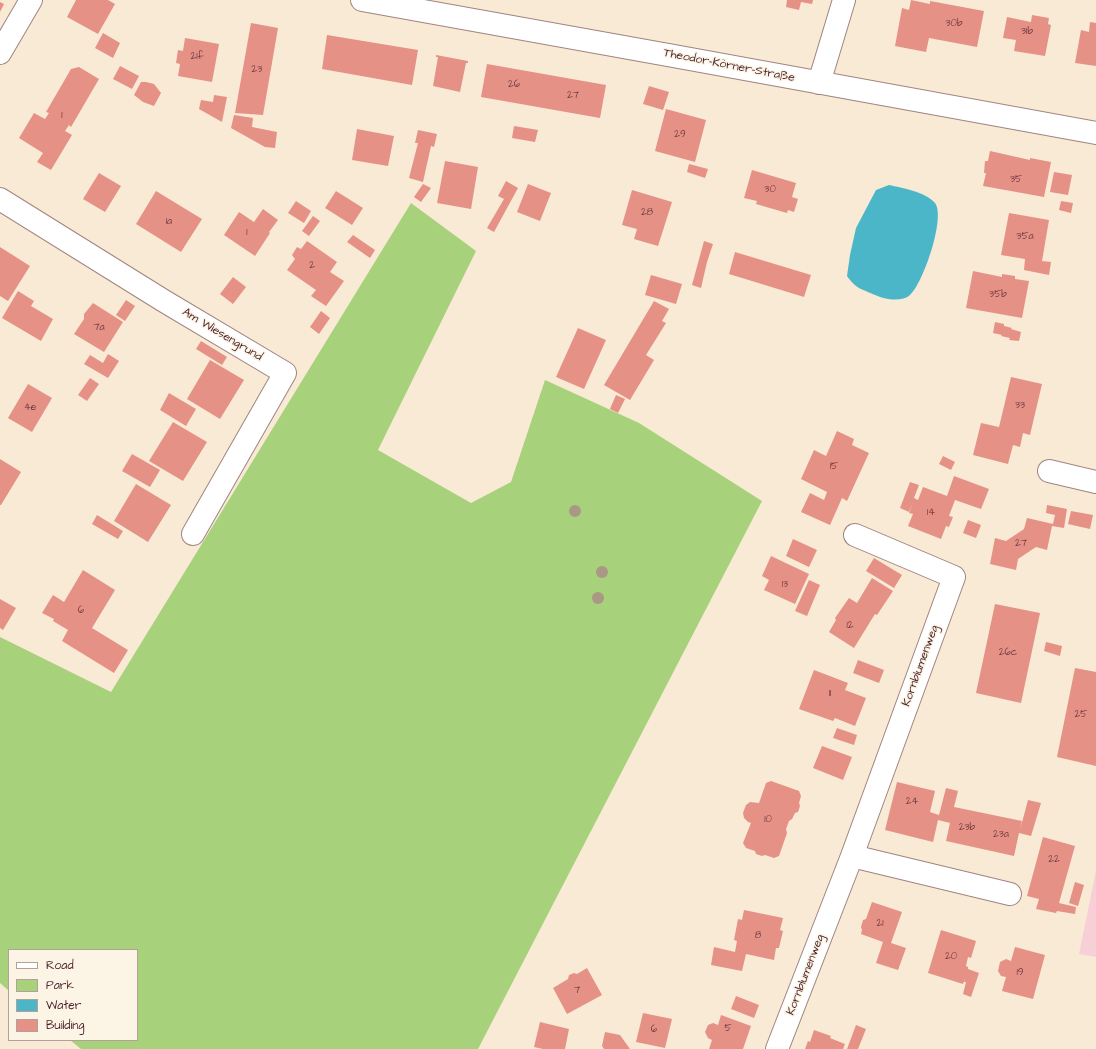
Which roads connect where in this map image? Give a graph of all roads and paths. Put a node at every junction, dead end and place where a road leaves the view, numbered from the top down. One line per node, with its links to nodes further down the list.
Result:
1 (31, 0): 4 (street)
2 (362, 0): 5 (street, Theodor-Körner-Straße)
3 (844, 0): 5 (street)
4 (0, 53)
5 (820, 83): 6 (street, Theodor-Körner-Straße)
6 (1096, 134)
7 (0, 199): 10 (street, Am Wiesengrund)
8 (1049, 471): 9 (street)
9 (1096, 482)
10 (193, 534)
11 (855, 535): 12 (street, Kornblumenweg)
12 (852, 856): 13 (street); 14 (street, Kornblumenweg)
13 (1010, 894)
14 (777, 1049)

